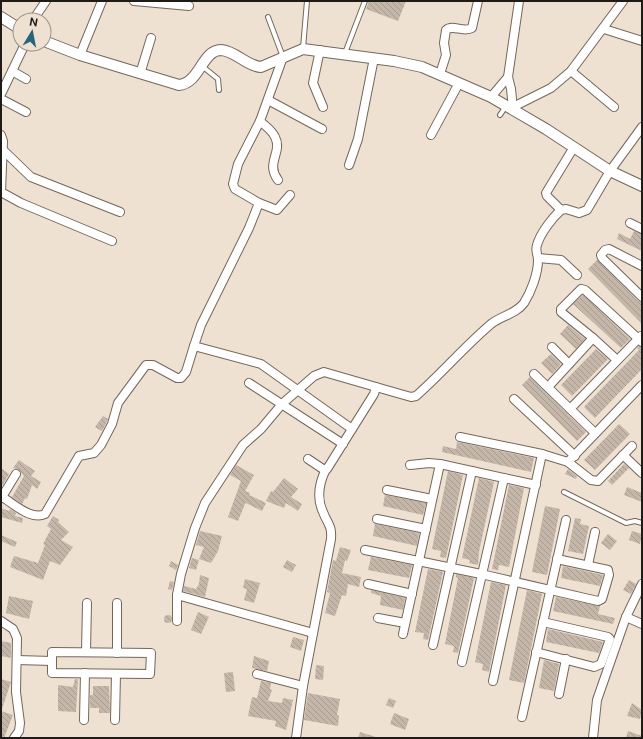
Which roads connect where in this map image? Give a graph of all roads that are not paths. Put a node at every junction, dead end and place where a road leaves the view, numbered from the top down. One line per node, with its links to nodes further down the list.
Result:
1 (46, 1): 10 (street)
2 (102, 1): 22 (street)
3 (134, 1): 9 (street)
4 (307, 1): 18 (lane)
5 (364, 1): 21 (lane)
6 (478, 1): 29 (street)
7 (519, 1): 30 (street)
8 (623, 1): 14 (street)
9 (189, 6)
10 (38, 12)
11 (1, 17): 13 (street)
12 (268, 17): 23 (lane)
13 (12, 24)
14 (604, 29): 16 (street); 27 (street)
15 (151, 38): 28 (street)
16 (641, 38)
17 (52, 44): 22 (street)
18 (303, 48): 19 (street); 23 (street)
19 (320, 50): 21 (street); 38 (street)
20 (21, 52): 26 (street)
21 (344, 53): 24 (street)
22 (80, 55): 28 (street)
23 (283, 57): 25 (street); 37 (street)
24 (374, 58): 29 (street); 50 (street)
25 (202, 66): 28 (street); 33 (lane)
26 (12, 71): 31 (street); 34 (street)
27 (571, 71): 39 (street); 40 (street)
28 (140, 74)
29 (440, 74): 32 (street)
30 (508, 77): 35 (street); 39 (street)
31 (26, 79)
32 (460, 83): 35 (street); 47 (street)
33 (219, 90)
34 (1, 94)
35 (491, 96): 39 (street)
36 (1, 99): 41 (street)
37 (268, 100): 43 (street); 45 (street)
38 (323, 107)
39 (510, 107): 42 (lane); 48 (street)
40 (614, 107)
41 (26, 112)
42 (500, 116)
43 (260, 121): 52 (street); 56 (street)
44 (642, 127): 51 (street)
45 (322, 129)
46 (1, 135): 49 (street)
47 (431, 135)
48 (574, 147): 51 (street); 57 (street)
49 (3, 150): 54 (street); 58 (street)
50 (349, 165)
51 (610, 170): 53 (street); 57 (street)
52 (278, 180)
53 (642, 186)
54 (1, 192): 61 (street)
55 (290, 195): 56 (street)
56 (259, 203): 68 (street)
57 (561, 210): 62 (street)
58 (120, 212)
59 (630, 223): 60 (street)
60 (642, 229)
61 (112, 241)
62 (538, 258): 64 (street); 75 (street)
63 (642, 266): 65 (street)
64 (577, 275)
65 (642, 295)
66 (594, 338): 67 (street); 70 (street); 71 (street)
67 (641, 339): 70 (street)
68 (194, 346): 77 (street); 101 (street)
69 (552, 347): 71 (street)
70 (617, 360): 80 (street)
71 (570, 364): 76 (street)
72 (534, 374): 76 (street)
73 (249, 383): 79 (street)
74 (642, 385): 82 (street)
75 (376, 387): 77 (street); 81 (street)
76 (548, 387): 80 (street)
77 (298, 389): 79 (street); 81 (street)
78 (514, 399): 88 (street)
79 (282, 404): 84 (street); 119 (street)
80 (570, 409): 82 (street)
81 (352, 429): 84 (street)
82 (595, 433): 88 (street)
83 (460, 437): 86 (street)
84 (343, 444): 93 (street)
85 (632, 446): 87 (street)
86 (542, 454): 90 (street); 98 (street)
87 (623, 455): 90 (street); 95 (street)
88 (575, 456): 90 (street)
89 (308, 459): 93 (street)
90 (568, 462)
91 (440, 464): 92 (street); 94 (street); 102 (street)
92 (410, 465)
93 (326, 469): 129 (street)
94 (472, 471): 97 (street); 112 (street)
95 (642, 473)
96 (16, 474): 101 (street)
97 (504, 478): 98 (street); 113 (street)
98 (536, 485): 114 (street)
99 (387, 490): 102 (street)
100 (564, 492): 105 (lane)
101 (1, 498)
102 (432, 499): 106 (street)
103 (376, 519): 106 (street)
104 (566, 520): 109 (street)
105 (642, 523)
106 (426, 530): 110 (street)
107 (595, 532): 111 (street)
108 (365, 550): 110 (street)
109 (557, 558): 111 (street); 117 (street)
110 (419, 560): 112 (street); 118 (street)
111 (588, 565): 117 (street)
112 (450, 567): 113 (street); 131 (street)
113 (481, 574): 114 (street); 138 (street)
114 (516, 582): 117 (street); 142 (street)
115 (368, 584): 118 (street)
116 (642, 584): 122 (street)
117 (550, 590): 126 (street)
118 (412, 594): 127 (street)
119 (177, 595): 125 (street); 129 (street)
120 (87, 603): 132 (street)
121 (118, 603): 134 (street)
122 (626, 617): 128 (street); 150 (street)
123 (378, 618): 127 (street)
124 (1, 621): 135 (street)
125 (177, 621)
126 (543, 622): 133 (street); 136 (street)
127 (405, 623): 130 (street)
128 (642, 624)
129 (313, 633): 143 (street)
130 (403, 634)
131 (433, 645)
132 (86, 652): 134 (street); 137 (street)
133 (536, 652): 136 (street); 145 (street)
134 (116, 653): 140 (street)
135 (17, 660): 137 (street); 148 (street)
136 (566, 660): 144 (street)
137 (52, 661): 139 (street)
138 (462, 662)
139 (85, 673): 140 (street); 146 (street)
140 (116, 674): 147 (street)
141 (257, 674): 143 (street)
142 (493, 681)
143 (303, 686): 149 (street)
144 (559, 694)
145 (522, 717)
146 (84, 720)
147 (115, 720)
148 (14, 738)
149 (296, 738)
150 (593, 738)

